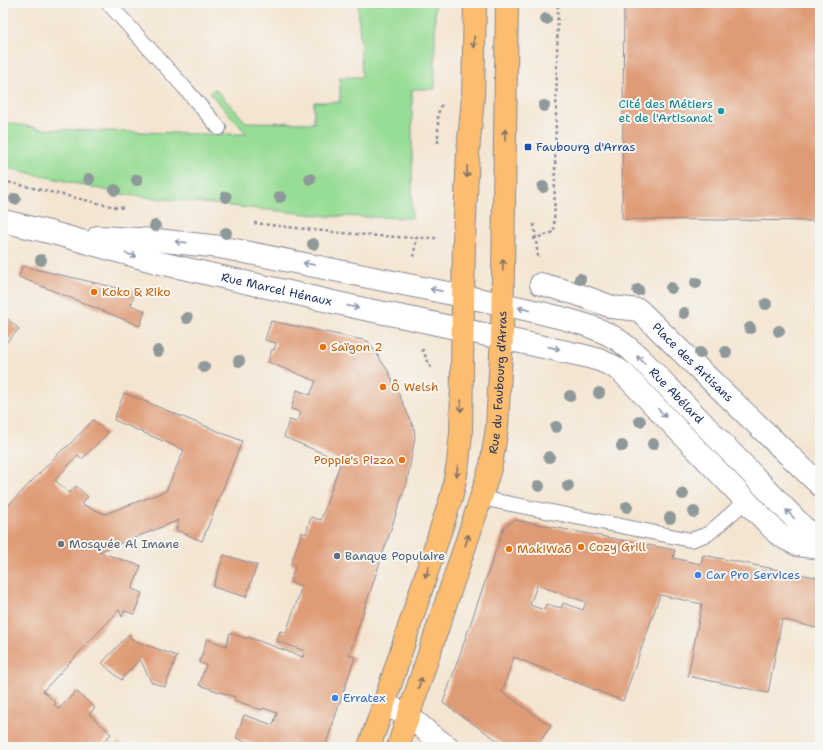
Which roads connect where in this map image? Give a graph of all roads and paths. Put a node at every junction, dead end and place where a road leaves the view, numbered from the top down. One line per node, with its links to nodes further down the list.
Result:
1 (108, 3): 5 (lane)
2 (475, 3): 12 (main road, one-way to 12)
3 (507, 3): 13 (main road, Rue du Faubourg d'Arras, one-way to 3)
4 (558, 3): 10 (path)
5 (220, 128)
6 (3, 221): 7 (street, Rue Marcel Hénaux)
7 (53, 233): 12 (street, Rue Marcel Hénaux, one-way to 7); 14 (street, Rue Marcel Hénaux, one-way to 14)
8 (416, 238): 9 (path)
9 (440, 238)
10 (536, 239)
11 (541, 284): 18 (street, Place des Artisans)
12 (463, 295): 13 (street, Rue Marcel Hénaux); 14 (main road)
13 (502, 304): 15 (main road, Rue du Faubourg d'Arras); 21 (street, Rue Abélard, one-way to 13)
14 (462, 330): 15 (street, Rue Marcel Hénaux); 23 (main road, one-way to 23)
15 (502, 338): 19 (main road, Rue du Faubourg d'Arras); 20 (street, Rue Abélard, one-way to 20)
16 (422, 348): 17 (path)
17 (434, 372)
18 (820, 485)
19 (481, 498): 20 (lane); 24 (main road, Rue du Faubourg d'Arras, one-way to 19)
20 (746, 501): 22 (street, Rue Abélard)
21 (820, 538)
22 (820, 548)
23 (384, 704): 24 (street); 25 (main road)
24 (409, 716): 26 (main road, Rue du Faubourg d'Arras); 27 (street)
25 (369, 747)
26 (398, 747)
27 (448, 747)

